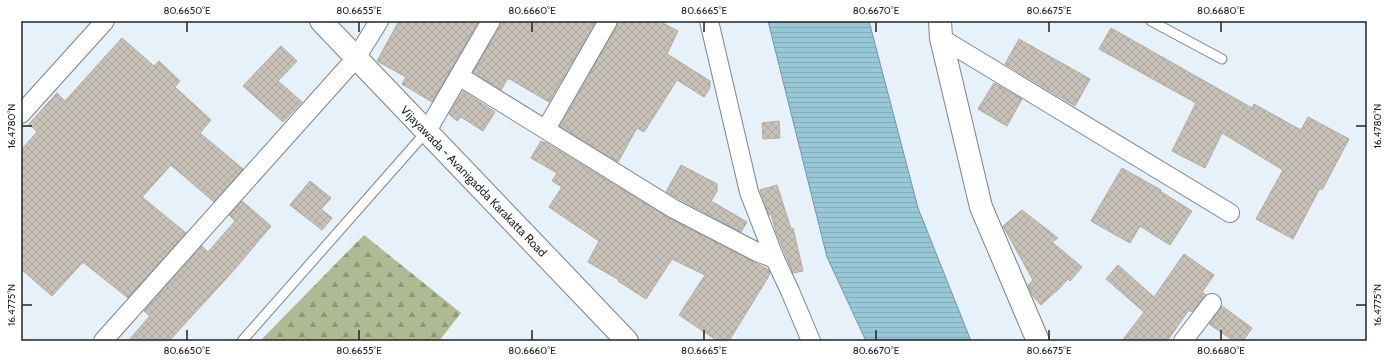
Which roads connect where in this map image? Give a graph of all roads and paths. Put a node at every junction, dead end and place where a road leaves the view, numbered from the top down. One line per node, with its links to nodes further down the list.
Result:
1 (105, 21): 12 (street)
2 (321, 21): 9 (main road, Vijayawada - Avanigadda Karakatta Road)
3 (379, 21): 9 (street)
4 (491, 21): 11 (street)
5 (608, 21): 13 (street)
6 (709, 21): 16 (street)
7 (1151, 21): 10 (lane)
8 (940, 29): 15 (street); 22 (main road)
9 (356, 58): 14 (main road, Vijayawada - Avanigadda Karakatta Road); 18 (street)
10 (1222, 59)
11 (459, 76): 13 (street); 14 (street)
12 (21, 114)
13 (546, 129): 16 (street)
14 (427, 131): 19 (lane); 20 (main road, Vijayawada - Avanigadda Karakatta Road)
15 (1230, 213)
16 (775, 259): 21 (street)
17 (1212, 304): 23 (street)
18 (103, 341)
19 (242, 341)
20 (627, 341)
21 (811, 341)
22 (1038, 341)
23 (1183, 341)

